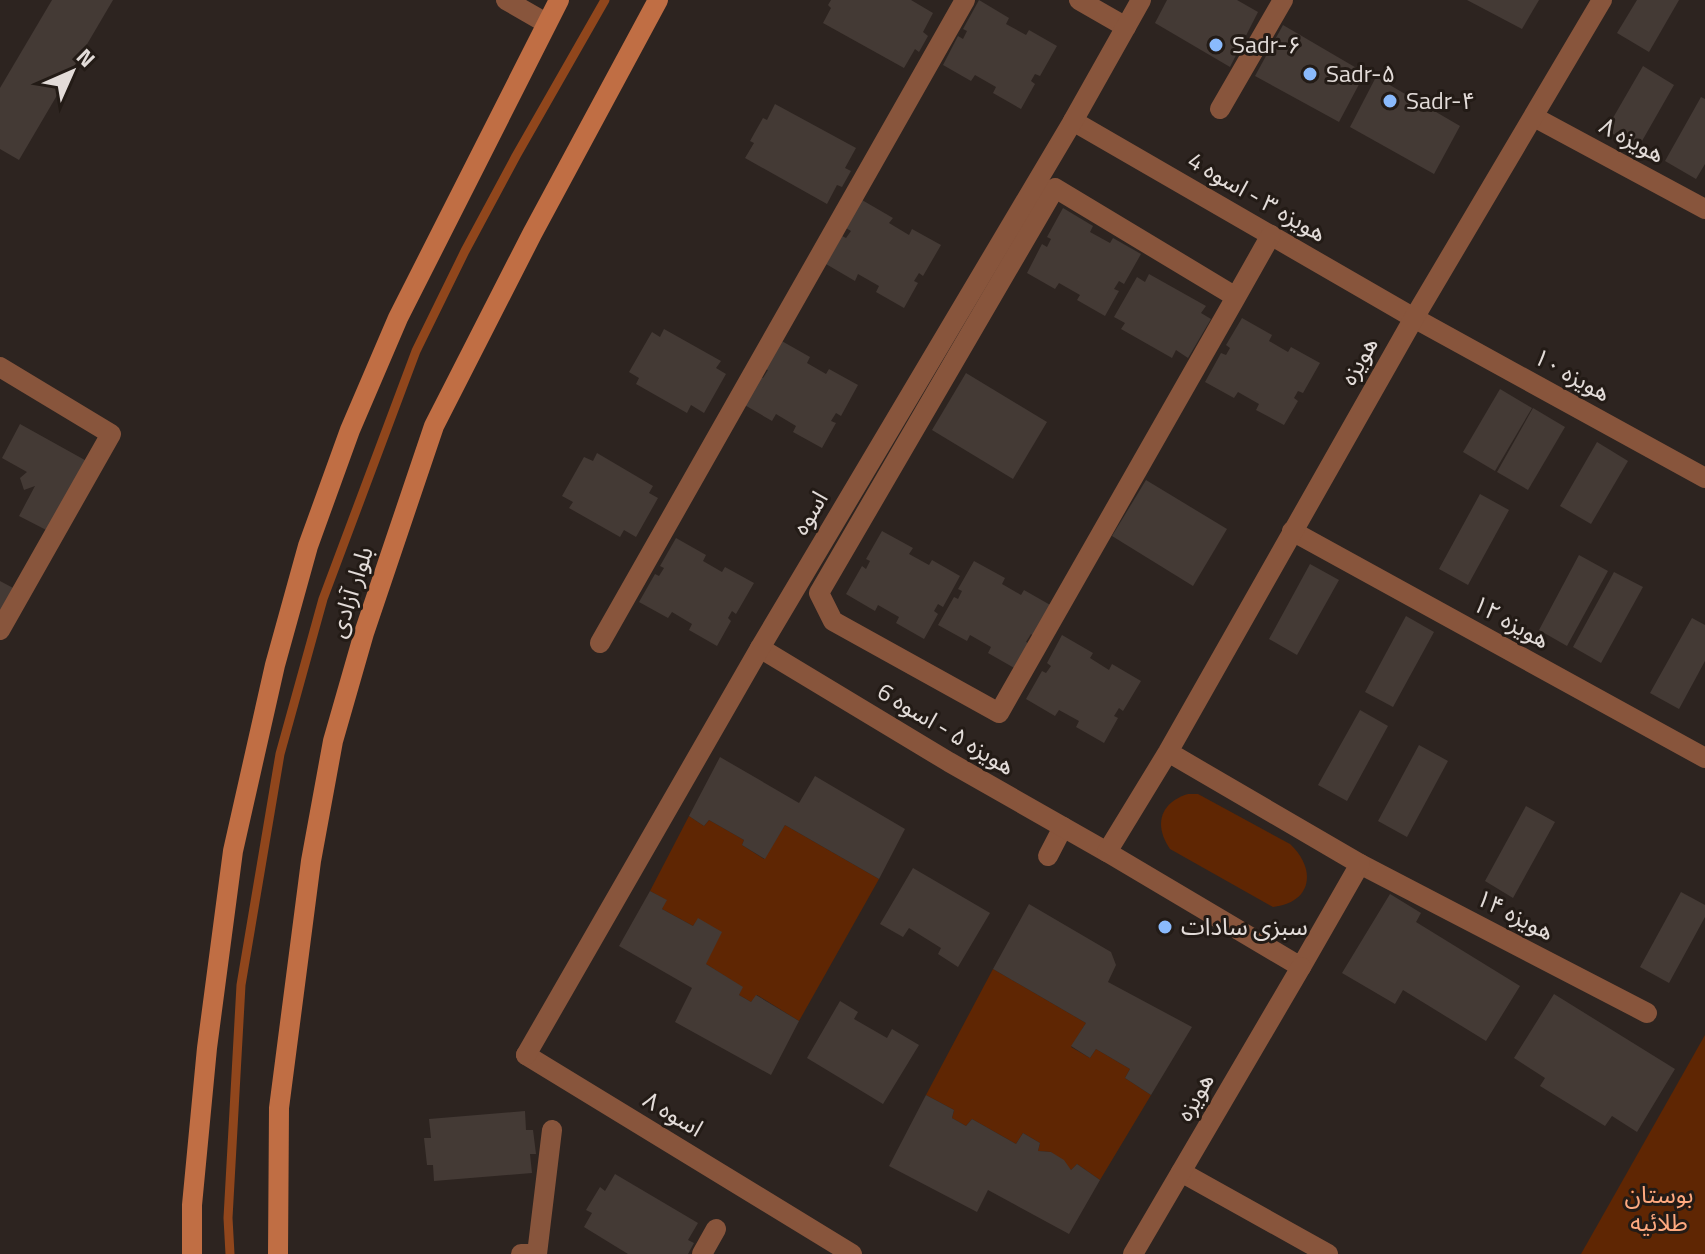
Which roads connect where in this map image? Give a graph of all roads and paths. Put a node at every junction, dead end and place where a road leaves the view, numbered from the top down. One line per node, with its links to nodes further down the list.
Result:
1 (506, 0): 9 (street)
2 (559, 0): 9 (main road)
3 (658, 0): 37 (main road, بلوار آزادی)
4 (965, 0): 22 (street)
5 (1079, 0): 10 (street)
6 (1141, 0): 10 (street, اسوه)
7 (1283, 0): 11 (street)
8 (1602, 0): 12 (street, هویزه)
9 (546, 23): 36 (main road)
10 (1126, 27): 13 (street, اسوه)
11 (1220, 109)
12 (1534, 117): 14 (street, هویزه ۸); 17 (street, هویزه)
13 (1073, 121): 15 (street, هویزه ۳ - اسوه 4); 23 (street, اسوه)
14 (1705, 209)
15 (1271, 235): 16 (street); 17 (street, هویزه ۳ - اسوه 4)
16 (1236, 297): 16 (street)
17 (1414, 318): 19 (street, هویزه ۱۰); 20 (street, هویزه)
18 (0, 367): 21 (street)
19 (1705, 478)
20 (1292, 531): 24 (street, هویزه); 25 (street, هویزه ۱۲)
21 (0, 630)
22 (600, 643)
23 (760, 648): 26 (street, هویزه ۵ - اسوه 6); 32 (street, اسوه)
24 (1168, 752): 27 (street, هویزه); 29 (street)
25 (1705, 758)
26 (1063, 827): 27 (street, هویزه ۵ - اسوه 6); 28 (street)
27 (1107, 852): 30 (street)
28 (1048, 856)
29 (1360, 864): 30 (street, هویزه); 31 (street, هویزه ۱۴)
30 (1301, 967): 34 (street, هویزه)
31 (1647, 1013)
32 (526, 1055): 41 (street, اسوه ۸)
33 (552, 1130): 39 (street)
34 (1181, 1172): 42 (street, هویزه); 43 (street)
35 (716, 1229): 40 (street)
36 (192, 1254)
37 (278, 1254)
38 (521, 1254): 39 (street)
39 (538, 1254)
40 (702, 1254)
41 (852, 1254)
42 (1133, 1254)
43 (1328, 1254)

